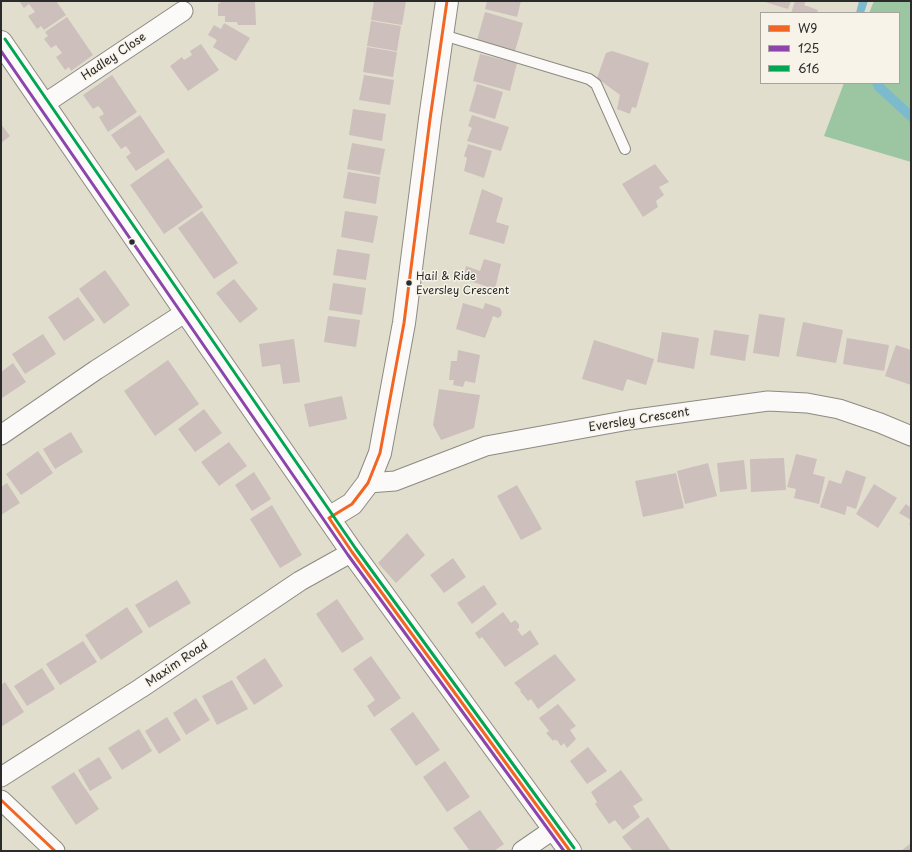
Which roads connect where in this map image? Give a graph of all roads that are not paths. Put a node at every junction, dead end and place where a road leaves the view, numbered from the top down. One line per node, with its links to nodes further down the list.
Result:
1 (447, 1): 3 (street)
2 (183, 11): 5 (street, Hadley Close)
3 (442, 35): 6 (lane); 10 (street)
4 (4, 51): 5 (street)
5 (44, 104): 7 (street)
6 (625, 149)
7 (186, 312): 8 (street); 11 (street)
8 (1, 435)
9 (911, 436): 10 (street, Eversley Crescent)
10 (368, 483): 11 (street)
11 (329, 518): 12 (street)
12 (352, 552): 13 (street, Maxim Road); 15 (street)
13 (1, 777)
14 (1, 800): 16 (street)
15 (554, 829): 17 (street); 18 (street)
16 (55, 851)
17 (522, 851)
18 (570, 851)

